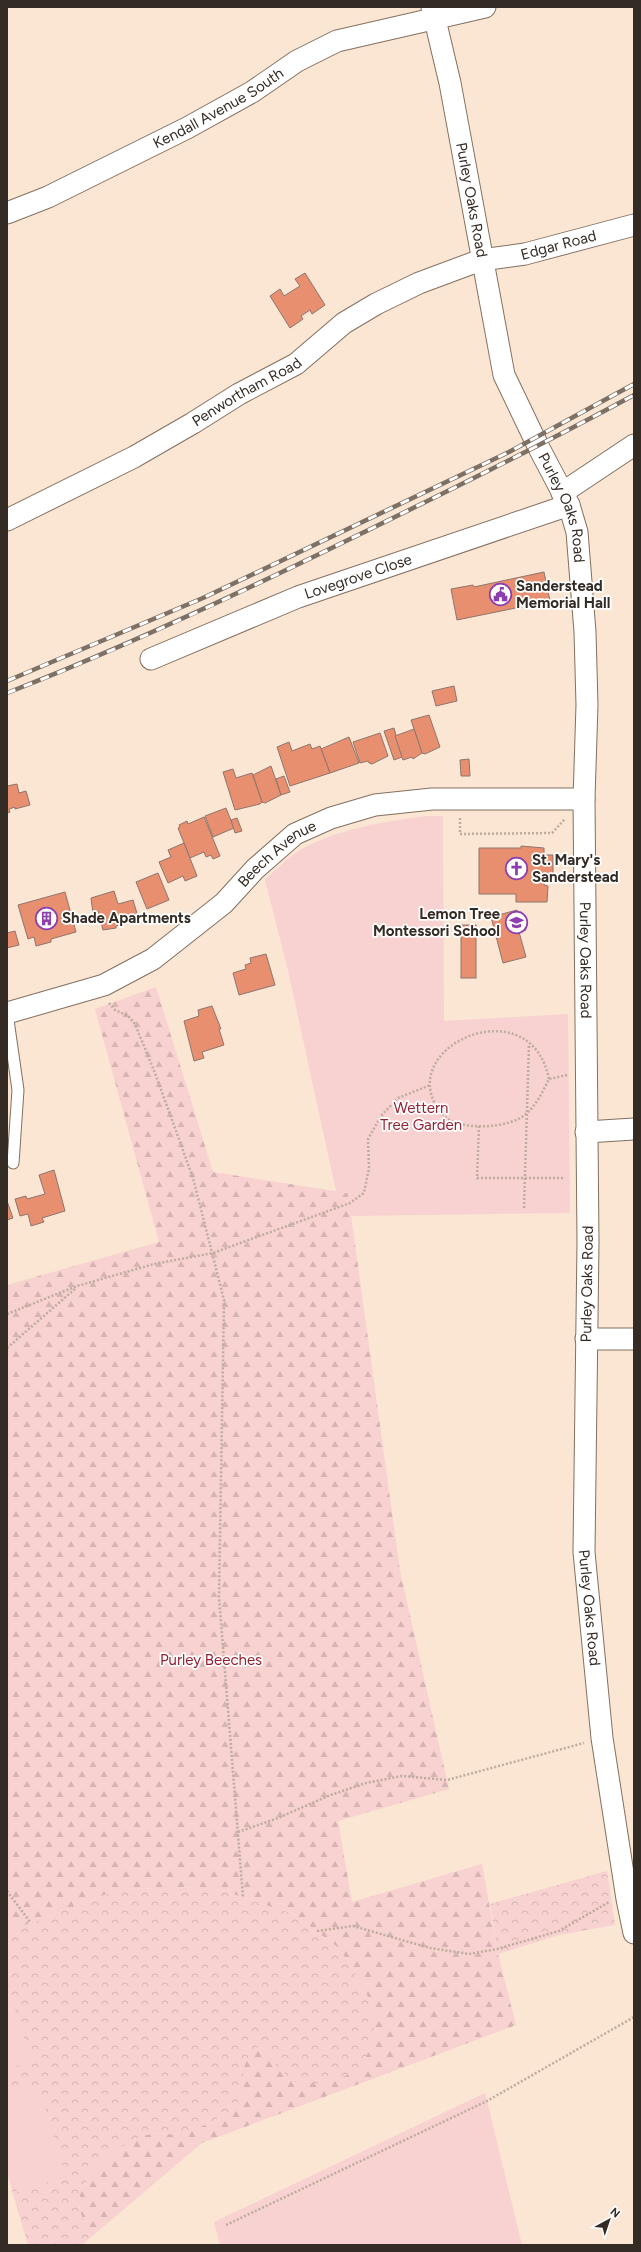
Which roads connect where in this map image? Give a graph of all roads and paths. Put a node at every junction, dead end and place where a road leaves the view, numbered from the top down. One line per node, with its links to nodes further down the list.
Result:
1 (485, 7): 2 (street, Kendall Avenue South)
2 (433, 13): 3 (street, Kendall Avenue South); 5 (street, Purley Oaks Road)
3 (7, 214)
4 (634, 225): 5 (street, Edgar Road)
5 (481, 260): 7 (street, Purley Oaks Road); 8 (street, Penwortham Road)
6 (634, 445): 7 (street, Lovegrove Close)
7 (566, 499): 9 (street, Lovegrove Close); 11 (street, Purley Oaks Road)
8 (7, 520)
9 (151, 659)
10 (461, 799): 11 (street, Beech Avenue); 11 (path); 12 (street, Beech Avenue)
11 (584, 799): 15 (street, Purley Oaks Road)
12 (104, 985): 13 (street, Beech Avenue); 26 (path)
13 (7, 1013): 22 (lane)
14 (528, 1043): 16 (path); 17 (path); 18 (path)
15 (586, 1071): 16 (path); 21 (street, Purley Oaks Road)
16 (549, 1079): 18 (path)
17 (430, 1085): 19 (path); 26 (path)
18 (527, 1113): 19 (path); 23 (path)
19 (479, 1126): 23 (path)
20 (634, 1130): 21 (street)
21 (586, 1132): 29 (street, Purley Oaks Road)
22 (14, 1162)
23 (525, 1178): 24 (path); 25 (path)
24 (564, 1178)
25 (524, 1208)
26 (213, 1253): 27 (path); 33 (path)
27 (77, 1286): 28 (path); 31 (path)
28 (7, 1314)
29 (586, 1339): 30 (street); 32 (street, Purley Oaks Road)
30 (634, 1339)
31 (7, 1348)
32 (602, 1738): 33 (path); 36 (street, Purley Oaks Road)
33 (238, 1832): 35 (path)
34 (7, 1891): 37 (path)
35 (243, 1897)
36 (627, 1898): 38 (path); 39 (street, Purley Oaks Road)
37 (30, 1922)
38 (317, 1931)
39 (634, 1933)
40 (634, 2017): 41 (path)
41 (226, 2225)

